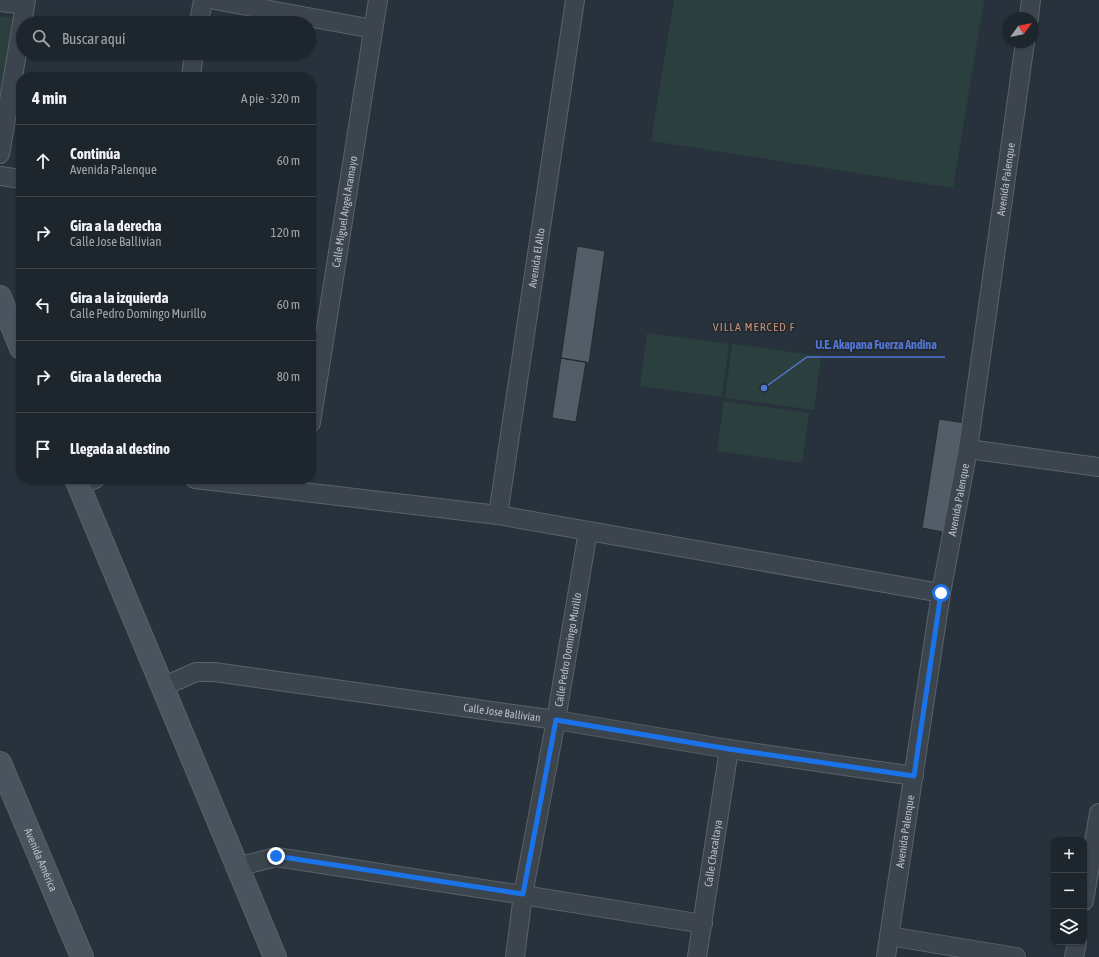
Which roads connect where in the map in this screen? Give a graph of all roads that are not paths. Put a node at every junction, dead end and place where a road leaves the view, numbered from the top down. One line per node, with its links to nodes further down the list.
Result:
1 (203, 0): 10 (street)
2 (215, 0): 11 (street)
3 (378, 0): 13 (street, Calle Miguel Angel Aramayo)
4 (575, 0): 29 (street, Avenida El Alto)
5 (1031, 0): 8 (street)
6 (0, 2): 7 (street)
7 (25, 3): 9 (street)
8 (1030, 12)
9 (23, 16)
10 (200, 16)
11 (302, 16)
12 (316, 19): 13 (street)
13 (373, 29): 23 (street, Calle Miguel Angel Aramayo)
14 (1024, 48): 24 (street, Avenida Palenque)
15 (16, 57): 18 (street)
16 (193, 60): 17 (street)
17 (192, 72)
18 (0, 154)
19 (0, 176): 20 (street)
20 (16, 178)
21 (0, 297): 22 (street)
22 (16, 336)
23 (316, 391)
24 (968, 449): 25 (street); 31 (street, Avenida Palenque)
25 (1099, 467)
26 (84, 484): 32 (street)
27 (283, 484): 28 (street)
28 (301, 485): 29 (street)
29 (498, 515): 30 (street)
30 (588, 531): 31 (street); 33 (street, Calle Pedro Domingo Murillo)
31 (941, 593): 36 (street, Avenida Palenque)
32 (162, 687): 33 (street, Calle Jose Ballivian); 38 (street)
33 (556, 720): 34 (street, Calle Jose Ballivian); 40 (street, Calle Pedro Domingo Murillo)
34 (729, 749): 36 (street, Calle Jose Ballivian); 41 (street, Calle Chacaltaya)
35 (0, 763): 44 (street, Avenida América)
36 (914, 776): 42 (street, Avenida Palenque)
37 (1099, 813): 39 (street)
38 (237, 867): 40 (street); 45 (street)
39 (1087, 883)
40 (523, 894): 41 (street); 46 (street, Calle Pedro Domingo Murillo)
41 (703, 924): 47 (street, Calle Chacaltaya)
42 (889, 936): 48 (street, Avenida Palenque); 49 (street)
43 (1076, 945): 50 (street)
44 (82, 957)
45 (274, 957)
46 (515, 957)
47 (697, 957)
48 (886, 957)
49 (1016, 957)
50 (1074, 957)

